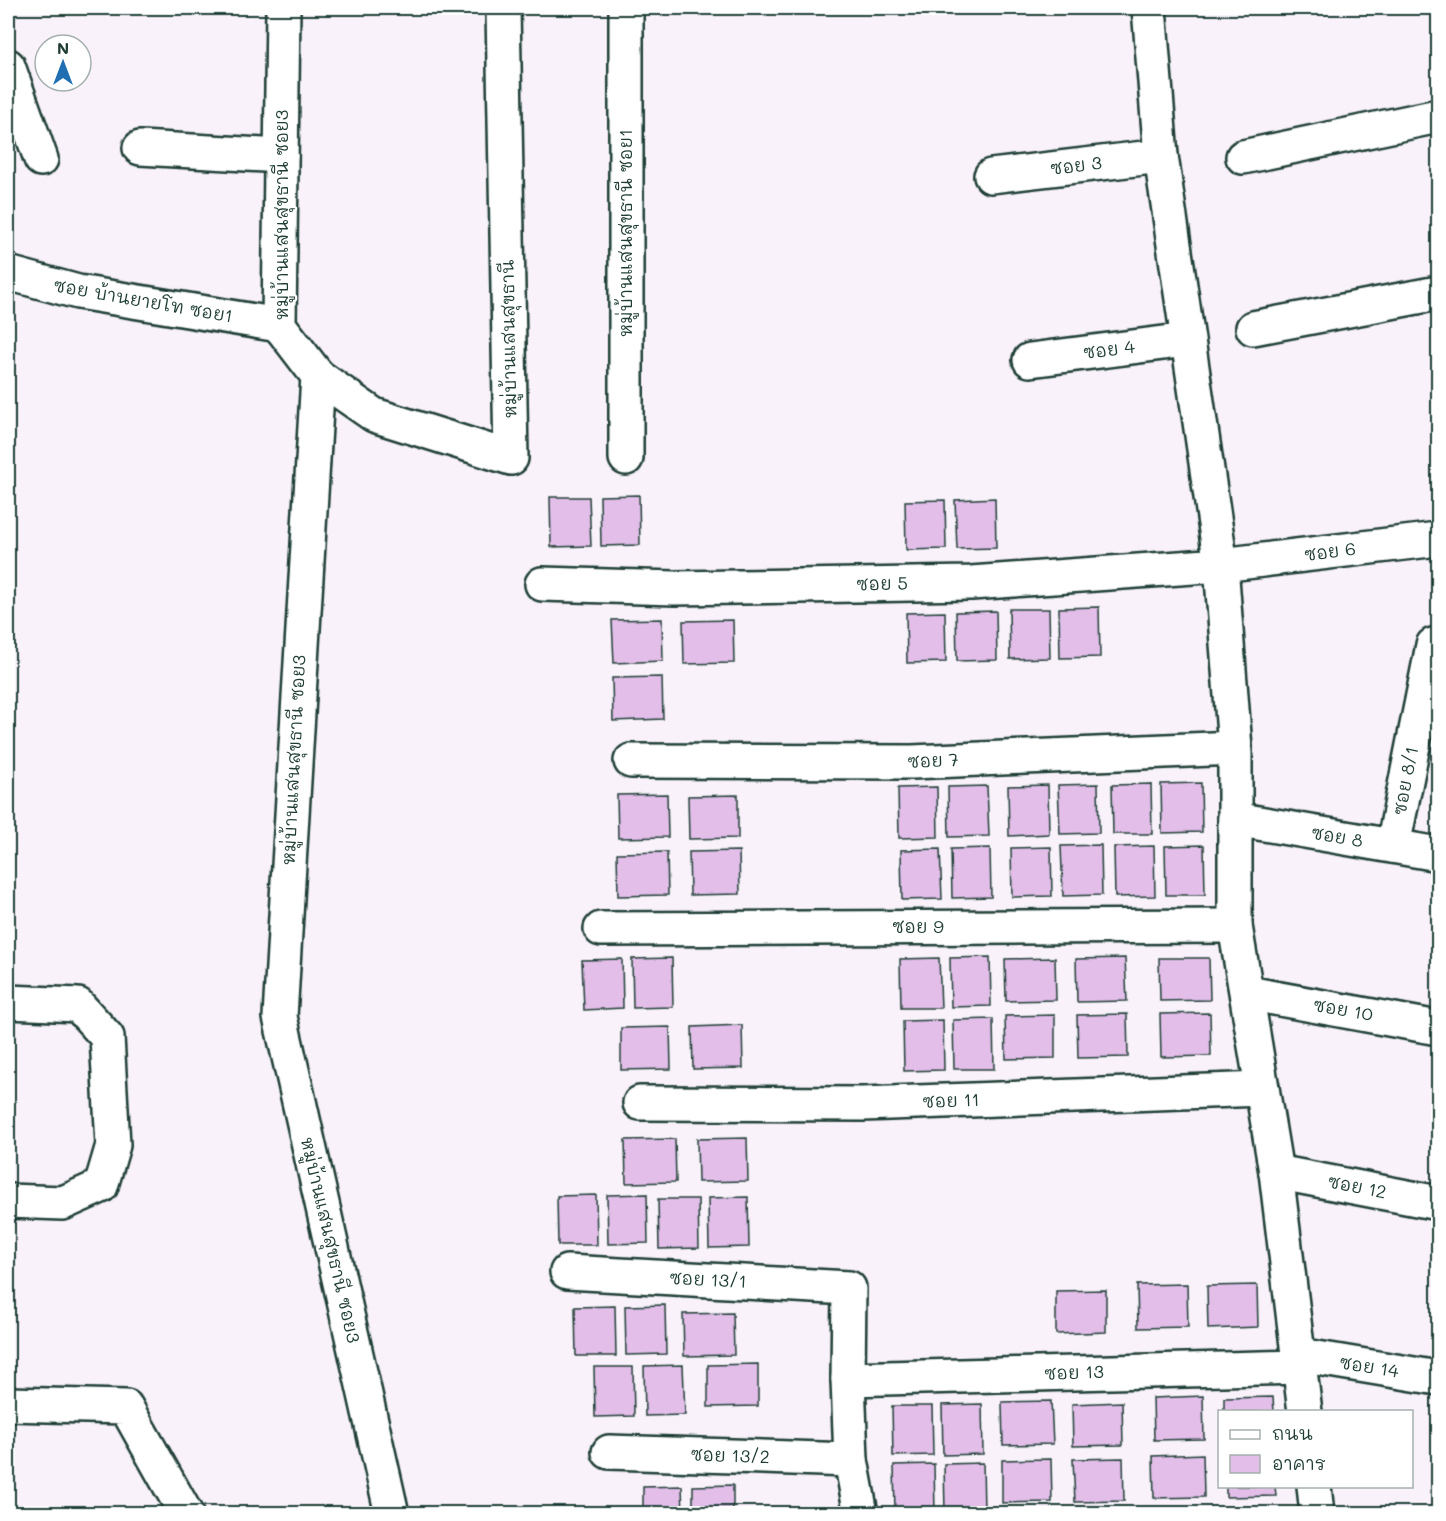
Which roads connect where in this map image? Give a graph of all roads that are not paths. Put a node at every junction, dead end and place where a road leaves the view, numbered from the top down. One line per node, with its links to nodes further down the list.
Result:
1 (283, 8): 8 (street, หมู่บ้านแสนสุขธานี ซอย3)
2 (503, 8): 19 (street, หมู่บ้านแสนสุขธานี)
3 (626, 8): 20 (street, หมู่บ้านแสนสุขธานี ซอย1)
4 (1149, 8): 9 (street)
5 (8, 66): 11 (street)
6 (1438, 116): 10 (street)
7 (140, 148): 8 (street)
8 (281, 156): 15 (street, หมู่บ้านแสนสุขธานี ซอย3)
9 (1161, 156): 12 (street, ซอย 3); 17 (street)
10 (1243, 158)
11 (40, 159)
12 (992, 176)
13 (8, 273): 15 (street, ซอย บ้านยายโท ซอย1)
14 (1438, 293): 16 (street)
15 (279, 325): 19 (street, หมู่บ้านแสนสุขธานี ซอย3)
16 (1253, 328)
17 (1187, 340): 18 (street, ซอย 4); 22 (street)
18 (1030, 360)
19 (318, 376): 50 (street, หมู่บ้านแสนสุขธานี ซอย3)
20 (626, 458)
21 (1438, 539): 22 (street, ซอย 6)
22 (1221, 565): 23 (street, ซอย 5); 25 (street)
23 (542, 584)
24 (1433, 645): 28 (street, ซอย 8/1)
25 (1235, 748): 26 (street, ซอย 7); 27 (street)
26 (631, 760)
27 (1235, 819): 28 (street, ซอย 8); 30 (street)
28 (1393, 846): 29 (street, ซอย 8)
29 (1438, 854)
30 (1235, 926): 31 (street, ซอย 9); 32 (street)
31 (601, 928)
32 (1247, 993): 34 (street, ซอย 10); 35 (street)
33 (8, 1002): 38 (street)
34 (1438, 1028)
35 (1262, 1089): 36 (street, ซอย 11); 37 (street)
36 (640, 1103)
37 (1276, 1172): 39 (street, ซอย 12); 41 (street)
38 (8, 1201)
39 (1438, 1203)
40 (567, 1272): 43 (street, ซอย 13/1)
41 (1300, 1361): 42 (street, ซอย 14); 43 (street, ซอย 13); 45 (street)
42 (1438, 1378)
43 (848, 1379): 47 (street)
44 (8, 1404): 49 (street)
45 (1305, 1410)
46 (609, 1452): 47 (street, ซอย 13/2)
47 (851, 1460): 51 (street)
48 (1314, 1488): 52 (street)
49 (186, 1514)
50 (392, 1514)
51 (861, 1514)
52 (1317, 1514)

